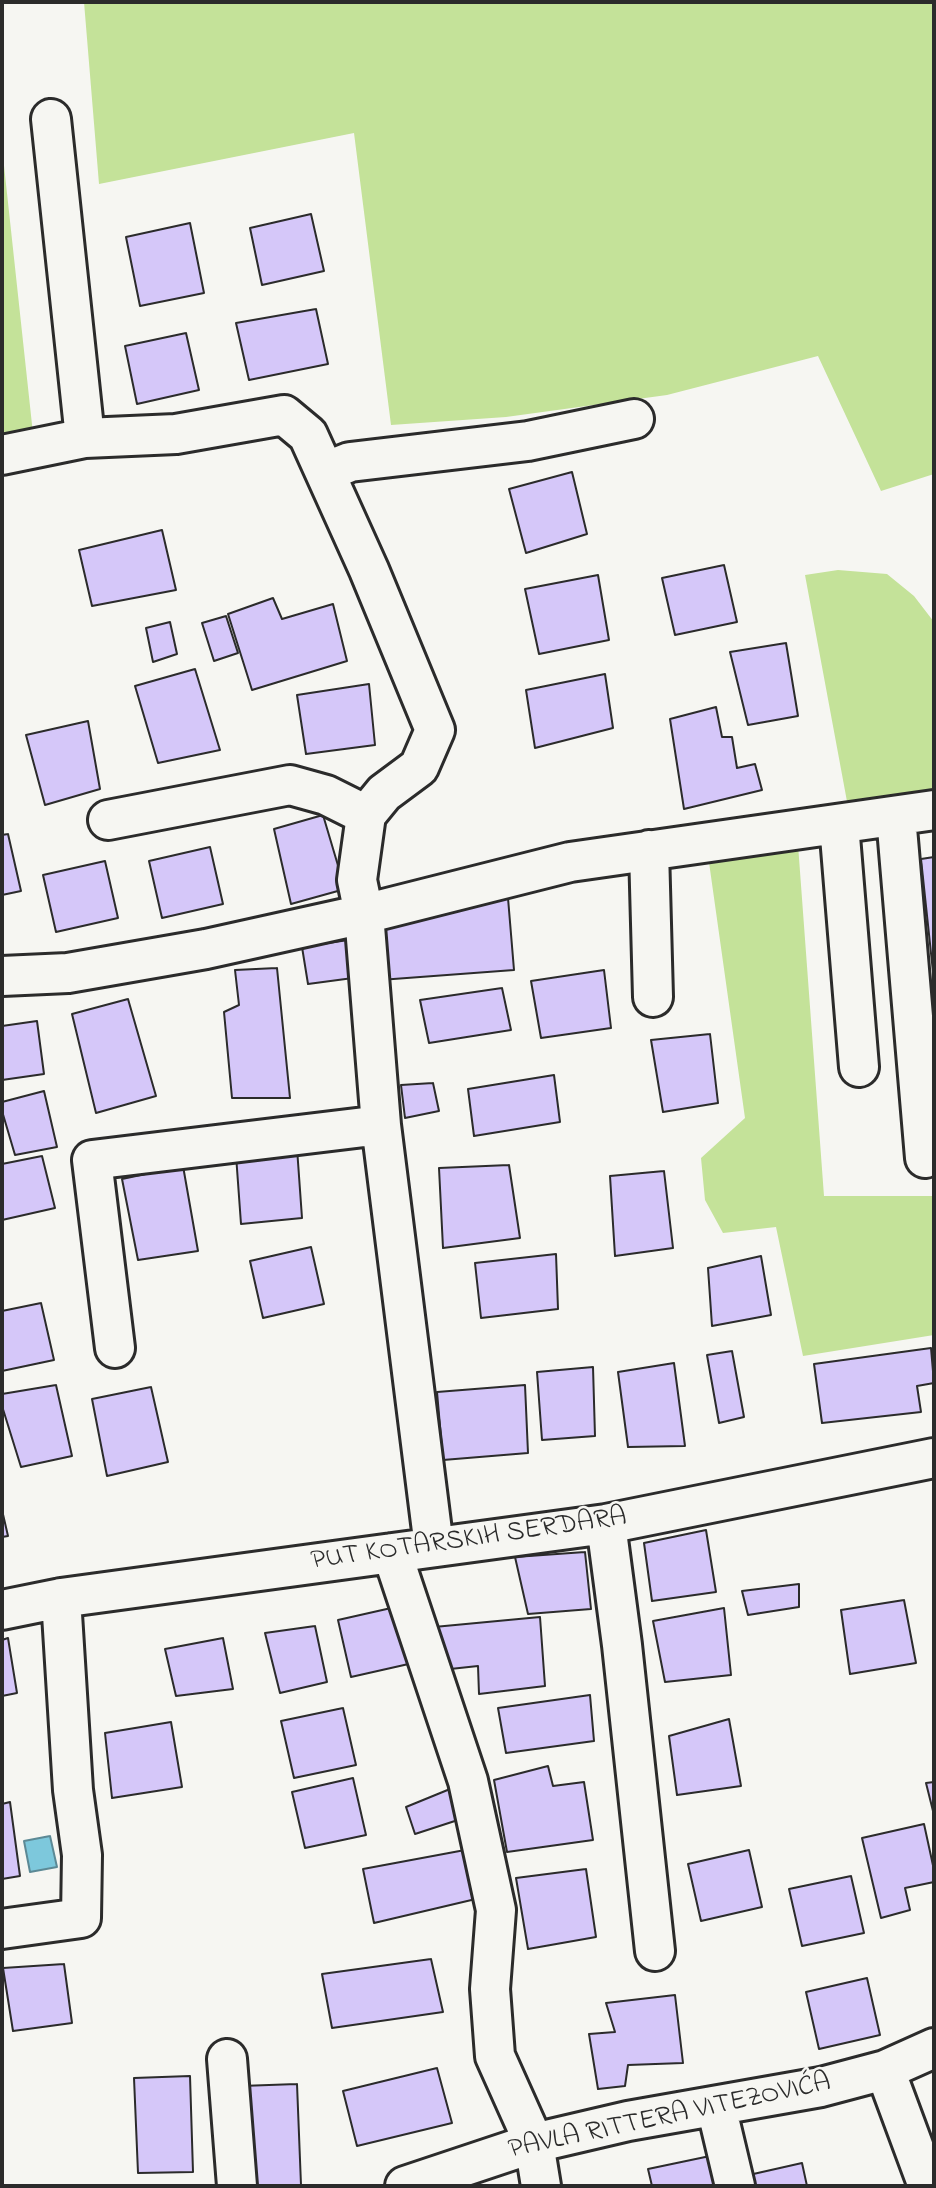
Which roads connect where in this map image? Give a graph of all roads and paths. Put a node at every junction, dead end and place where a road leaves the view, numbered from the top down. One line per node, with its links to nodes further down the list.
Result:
1 (51, 119): 3 (street)
2 (634, 419): 5 (street)
3 (85, 438): 4 (street); 5 (street)
4 (2, 455)
5 (325, 472): 7 (street)
6 (934, 810): 8 (street)
7 (366, 815): 9 (street); 12 (street)
8 (896, 816): 10 (street); 17 (street)
9 (108, 820)
10 (839, 824): 11 (street); 15 (street)
11 (649, 850): 12 (street); 14 (street)
12 (364, 914): 13 (street); 16 (street)
13 (2, 976)
14 (653, 997)
15 (859, 1067)
16 (381, 1125): 18 (street); 21 (street)
17 (925, 1158)
18 (115, 1348)
19 (934, 1458): 20 (street, PUT KOTARSKIH SERDARA)
20 (606, 1524): 21 (street, PUT KOTARSKIH SERDARA); 26 (street)
21 (434, 1547): 22 (street, PUT KOTARSKIH SERDARA)
22 (393, 1553): 23 (street, PUT KOTARSKIH SERDARA); 31 (street)
23 (61, 1598): 24 (street, PUT KOTARSKIH SERDARA); 25 (street)
24 (2, 1610)
25 (2, 1929)
26 (655, 1951)
27 (934, 2048): 29 (street, PAVLA RITTERA VITEZOVIĆA)
28 (227, 2059): 32 (street)
29 (885, 2070): 30 (street, PAVLA RITTERA VITEZOVIĆA); 36 (street)
30 (716, 2106): 31 (street, PAVLA RITTERA VITEZOVIĆA); 35 (street)
31 (534, 2143): 33 (street, PAVLA RITTERA VITEZOVIĆA); 34 (street)
32 (237, 2186)
33 (405, 2186)
34 (541, 2186)
35 (735, 2186)
36 (928, 2186)

